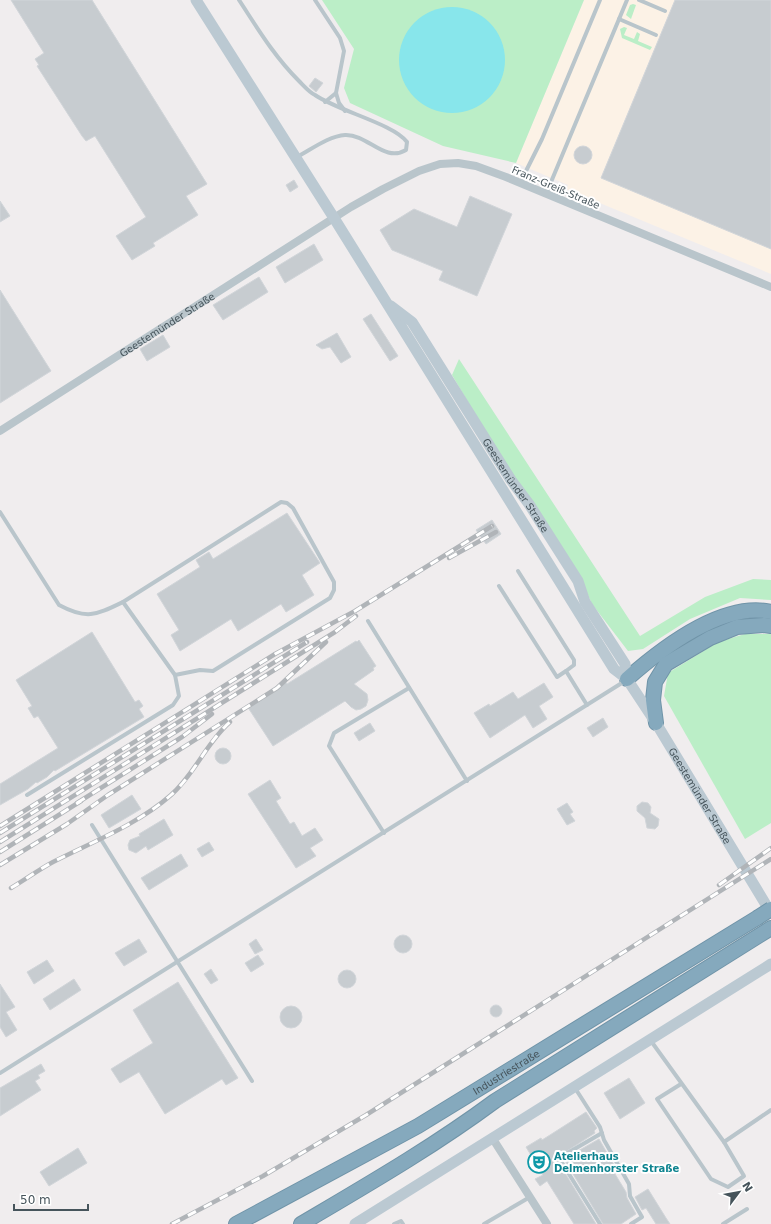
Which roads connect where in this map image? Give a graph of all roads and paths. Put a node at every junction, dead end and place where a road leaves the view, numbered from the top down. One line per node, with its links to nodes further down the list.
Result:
1 (196, 0): 13 (street, Geestemünder Straße)
2 (239, 0): 11 (lane)
3 (315, 0): 10 (lane)
4 (600, 0): 14 (lane)
5 (627, 0): 8 (lane)
6 (639, 0): 7 (lane)
7 (665, 11)
8 (619, 19): 9 (lane); 15 (lane)
9 (656, 35)
10 (336, 93): 11 (lane); 12 (lane)
11 (325, 102): 12 (lane)
12 (346, 111): 13 (lane)
13 (295, 158): 16 (street, Geestemünder Straße)
14 (520, 183): 15 (street, Franz-Greiß-Straße); 16 (street, Franz-Greiß-Straße)
15 (546, 194): 17 (street, Franz-Greiß-Straße)
16 (334, 218): 18 (street, Geestemünder Straße); 19 (street, Geestemünder Straße)
17 (771, 287)
18 (386, 303): 30 (street, Geestemünder Straße); 30 (street, Geestemünder Straße)
19 (0, 431)
20 (0, 512): 23 (lane)
21 (518, 571): 28 (lane)
22 (500, 586): 28 (lane)
23 (123, 602): 29 (lane); 29 (lane)
24 (771, 612): 30 (highway)
25 (368, 621): 31 (lane)
26 (771, 626): 27 (highway)
27 (666, 664): 30 (highway); 33 (highway)
28 (566, 671): 32 (lane)
29 (175, 675): 35 (lane)
30 (627, 679): 32 (lane); 33 (street, Geestemünder Straße)
31 (409, 688): 34 (lane); 37 (lane)
32 (587, 705): 34 (lane)
33 (656, 723): 39 (street, Geestemünder Straße)
34 (467, 781): 37 (lane)
35 (27, 795)
36 (92, 825): 41 (lane)
37 (384, 833): 41 (lane)
38 (771, 910): 54 (highway, Industriestraße, bridge)
39 (771, 913)
40 (768, 929): 55 (highway, Industriestraße)
41 (178, 962): 44 (lane); 45 (lane)
42 (771, 964): 43 (street)
43 (650, 1040): 46 (lane); 47 (street)
44 (0, 1073)
45 (252, 1080)
46 (681, 1084): 51 (lane); 51 (lane)
47 (575, 1088): 49 (lane); 50 (street)
48 (771, 1110): 51 (lane)
49 (602, 1133): 61 (lane); 62 (lane)
50 (493, 1139): 52 (street); 56 (street)
51 (724, 1142)
52 (530, 1197): 59 (lane); 60 (street)
53 (747, 1209): 63 (lane)
54 (236, 1224)
55 (301, 1224)
56 (355, 1224)
57 (394, 1224): 58 (lane)
58 (404, 1224)
59 (484, 1224)
60 (547, 1224)
61 (600, 1224)
62 (631, 1224)
63 (723, 1224)

